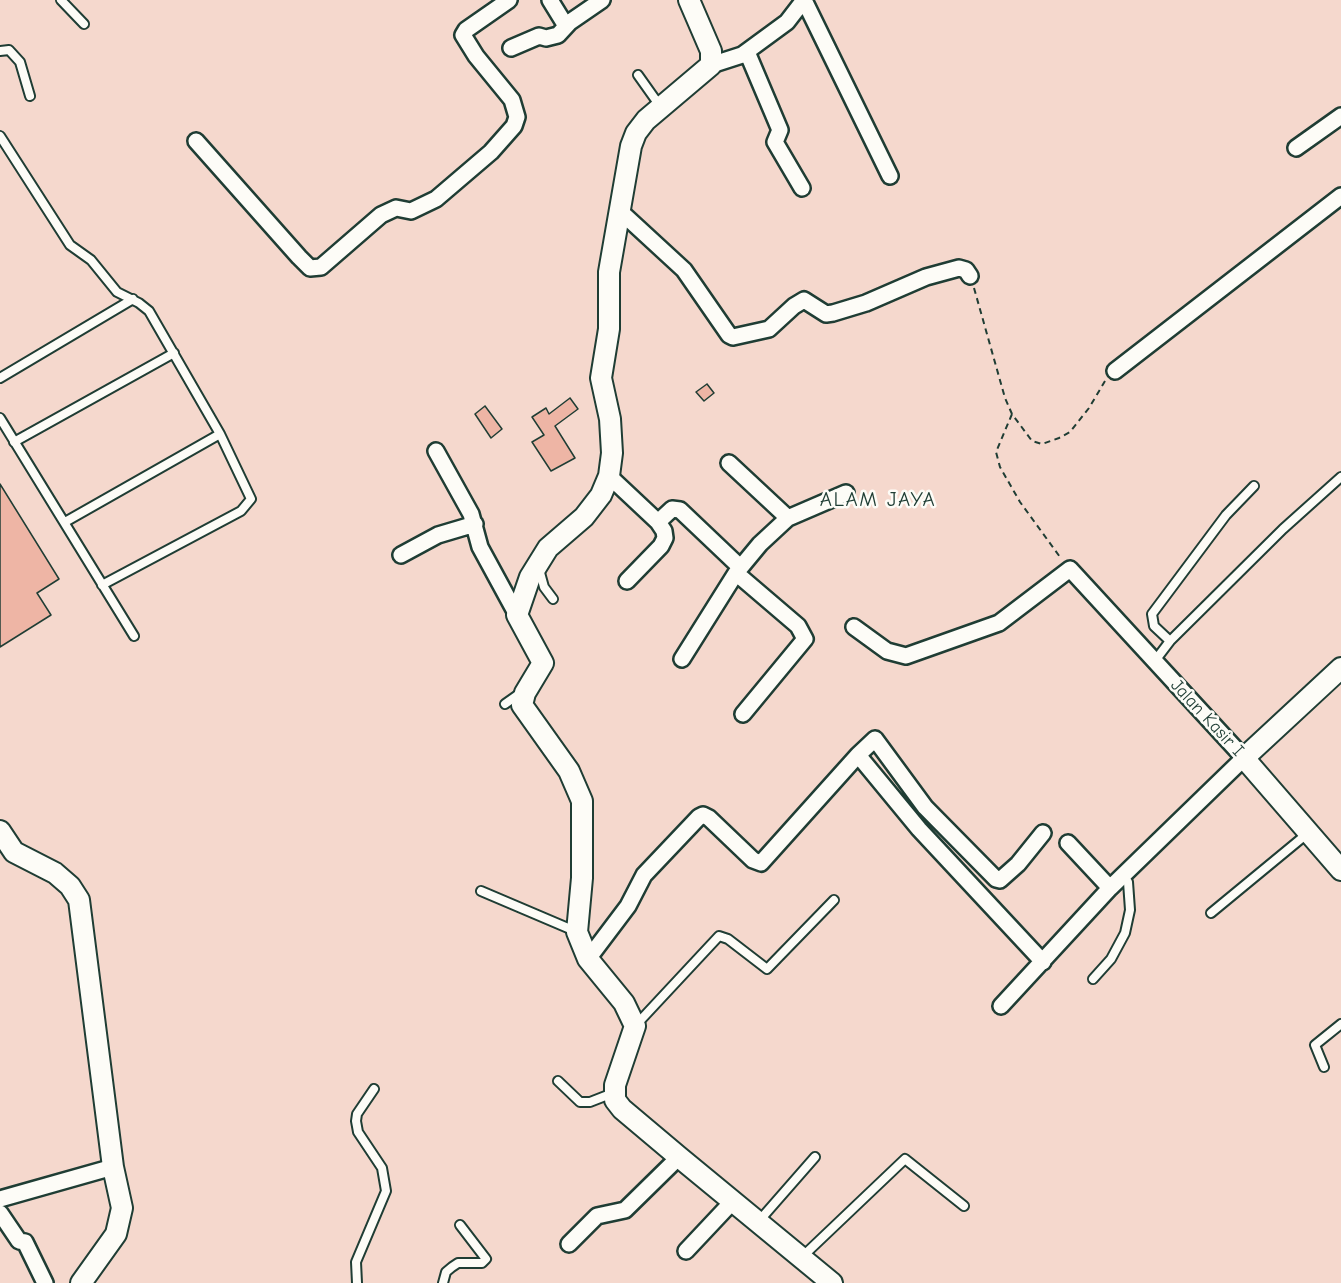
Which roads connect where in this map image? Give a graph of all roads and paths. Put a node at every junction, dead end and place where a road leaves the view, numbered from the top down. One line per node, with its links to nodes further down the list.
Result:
1 (61, 0): 7 (lane)
2 (509, 0): 18 (street)
3 (550, 0): 8 (street)
4 (602, 0): 8 (street)
5 (689, 0): 12 (street)
6 (804, 0): 11 (street); 20 (street)
7 (84, 24)
8 (566, 26): 9 (street)
9 (512, 48)
10 (0, 51): 14 (lane)
11 (747, 52): 12 (street); 21 (street)
12 (711, 65): 15 (street)
13 (638, 75): 15 (lane)
14 (30, 96)
15 (661, 108): 23 (street)
16 (1341, 116): 19 (street)
17 (0, 136): 25 (lane)
18 (196, 141)
19 (1296, 148)
20 (890, 176)
21 (802, 188)
22 (1341, 196): 27 (street)
23 (621, 212): 24 (street); 35 (street)
24 (970, 276): 29 (path)
25 (133, 299): 26 (lane); 28 (lane)
26 (174, 353): 31 (lane); 32 (lane)
27 (1115, 371): 29 (path)
28 (0, 378)
29 (1012, 414): 45 (path)
30 (0, 418): 32 (lane)
31 (220, 434): 40 (lane); 48 (lane)
32 (14, 442): 40 (lane)
33 (436, 452): 42 (street)
34 (729, 463): 39 (street)
35 (609, 476): 41 (street); 44 (street)
36 (1341, 477): 53 (lane)
37 (1254, 486): 53 (lane)
38 (846, 493): 39 (street)
39 (788, 518): 46 (street)
40 (65, 522): 48 (lane)
41 (658, 522): 46 (street); 47 (street)
42 (475, 524): 43 (street); 50 (street)
43 (401, 555)
44 (538, 562): 49 (lane); 50 (street)
45 (1070, 569): 51 (street); 55 (street, Jalan Kasir I)
46 (738, 570): 54 (street); 59 (street)
47 (627, 581)
48 (102, 585): 52 (lane)
49 (553, 599)
50 (517, 615): 57 (street)
51 (854, 627)
52 (134, 636)
53 (1170, 641): 55 (lane)
54 (682, 659)
55 (1154, 662): 61 (street, Jalan Kasir I)
56 (1341, 668): 61 (street)
57 (528, 687): 58 (lane); 72 (street)
58 (505, 704)
59 (743, 714)
60 (858, 755): 63 (street); 73 (street); 74 (street)
61 (1244, 758): 64 (street, Jalan Kasir I); 67 (street)
62 (0, 831): 85 (street)
63 (1043, 833)
64 (1308, 833): 66 (street, Jalan Kasir I); 71 (lane)
65 (1068, 843): 68 (street)
66 (1341, 870)
67 (1123, 875): 68 (street); 75 (lane)
68 (1110, 888): 74 (street)
69 (481, 891): 72 (lane)
70 (834, 900): 78 (lane)
71 (1211, 913)
72 (577, 932): 73 (street)
73 (588, 959): 78 (street)
74 (1043, 962): 76 (street)
75 (1093, 979)
76 (1001, 1006)
77 (1341, 1024): 79 (lane)
78 (635, 1026): 82 (street)
79 (1324, 1067)
80 (558, 1082): 82 (lane)
81 (374, 1089): 97 (lane)
82 (613, 1093): 83 (street)
83 (679, 1157): 87 (street); 92 (street)
84 (815, 1157): 90 (lane)
85 (113, 1167): 86 (street); 96 (street)
86 (0, 1200)
87 (734, 1201): 90 (street); 93 (street)
88 (964, 1206): 94 (lane)
89 (0, 1213): 95 (street)
90 (759, 1221): 94 (street)
91 (460, 1225): 98 (lane)
92 (569, 1244)
93 (686, 1251)
94 (802, 1257): 99 (street)
95 (45, 1283)
96 (81, 1283)
97 (357, 1283)
98 (443, 1283)
99 (832, 1283)

